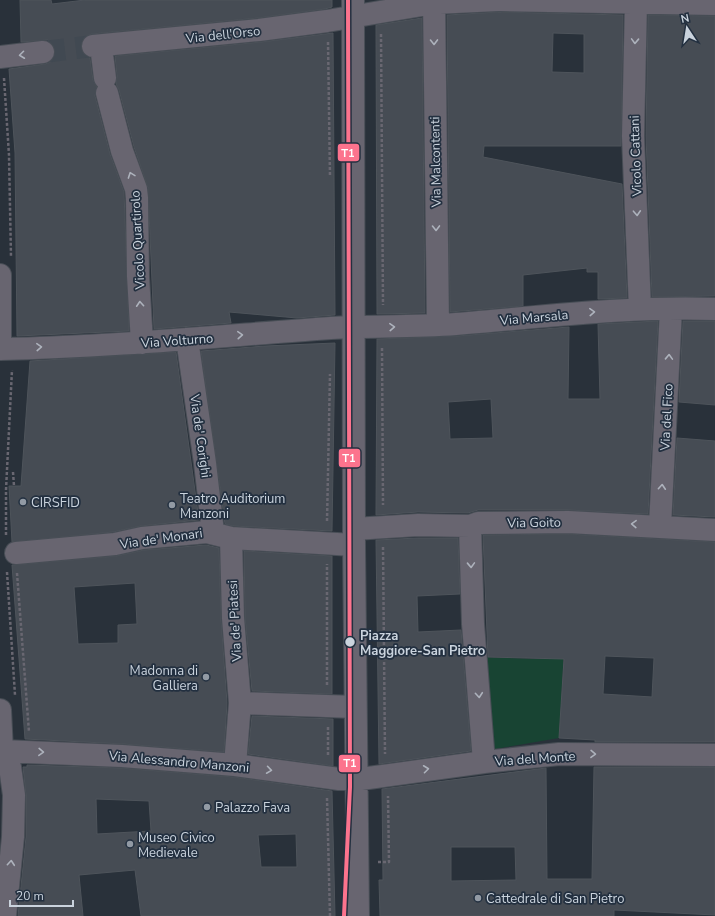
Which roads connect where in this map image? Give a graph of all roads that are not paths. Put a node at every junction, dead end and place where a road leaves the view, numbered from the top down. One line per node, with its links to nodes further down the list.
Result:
1 (499, 0): 2 (street, Via dell'Orso); 3 (street, Via dell'Orso)
2 (434, 2): 5 (street, Via dell'Orso); 13 (street, Via Malcontenti, one-way to 13)
3 (636, 2): 4 (street, Via dell'Orso); 12 (street, Vicolo Cattani, one-way to 12)
4 (715, 4)
5 (353, 8): 6 (street, Via dell'Orso); 14 (street)
6 (97, 46): 16 (street, Vicolo Quartirolo, one-way to 6)
7 (43, 52): 8 (street, one-way to 8)
8 (2, 64)
9 (6, 268): 17 (street)
10 (671, 309): 11 (street, Via Marsala); 12 (street, Via Marsala); 19 (street, Via del Fico, one-way to 10)
11 (715, 309)
12 (640, 310): 13 (street, Via Marsala, one-way to 12)
13 (438, 325): 14 (street, Via Marsala, one-way to 13)
14 (353, 328): 15 (street, Via Volturno, one-way to 14); 22 (street)
15 (187, 339): 16 (street, Via Volturno); 21 (street, Via de' Corighi)
16 (142, 343): 17 (street, Via Volturno, one-way to 16)
17 (4, 346)
18 (470, 526): 19 (street, Via Goito, one-way to 18); 22 (street, Via Goito); 29 (street, one-way to 29)
19 (660, 526): 20 (street, Via Goito)
20 (715, 530)
21 (222, 535): 22 (street, Via de' Monari); 23 (street, Via de' Monari); 24 (street, Via de' Piatesi)
22 (354, 537): 26 (street)
23 (11, 557)
24 (240, 703): 26 (street); 30 (street, Via de' Piatesi)
25 (8, 706): 27 (street)
26 (355, 707): 31 (street)
27 (1, 753): 30 (street, Via Alessandro Manzoni, one-way to 30); 32 (street, one-way to 27)
28 (715, 755): 29 (street, Via del Monte, one-way to 28)
29 (484, 762): 31 (street, Via del Monte, one-way to 29)
30 (236, 765): 31 (street, Via Alessandro Manzoni, one-way to 31)
31 (356, 779): 33 (street)
32 (5, 916)
33 (358, 916)

